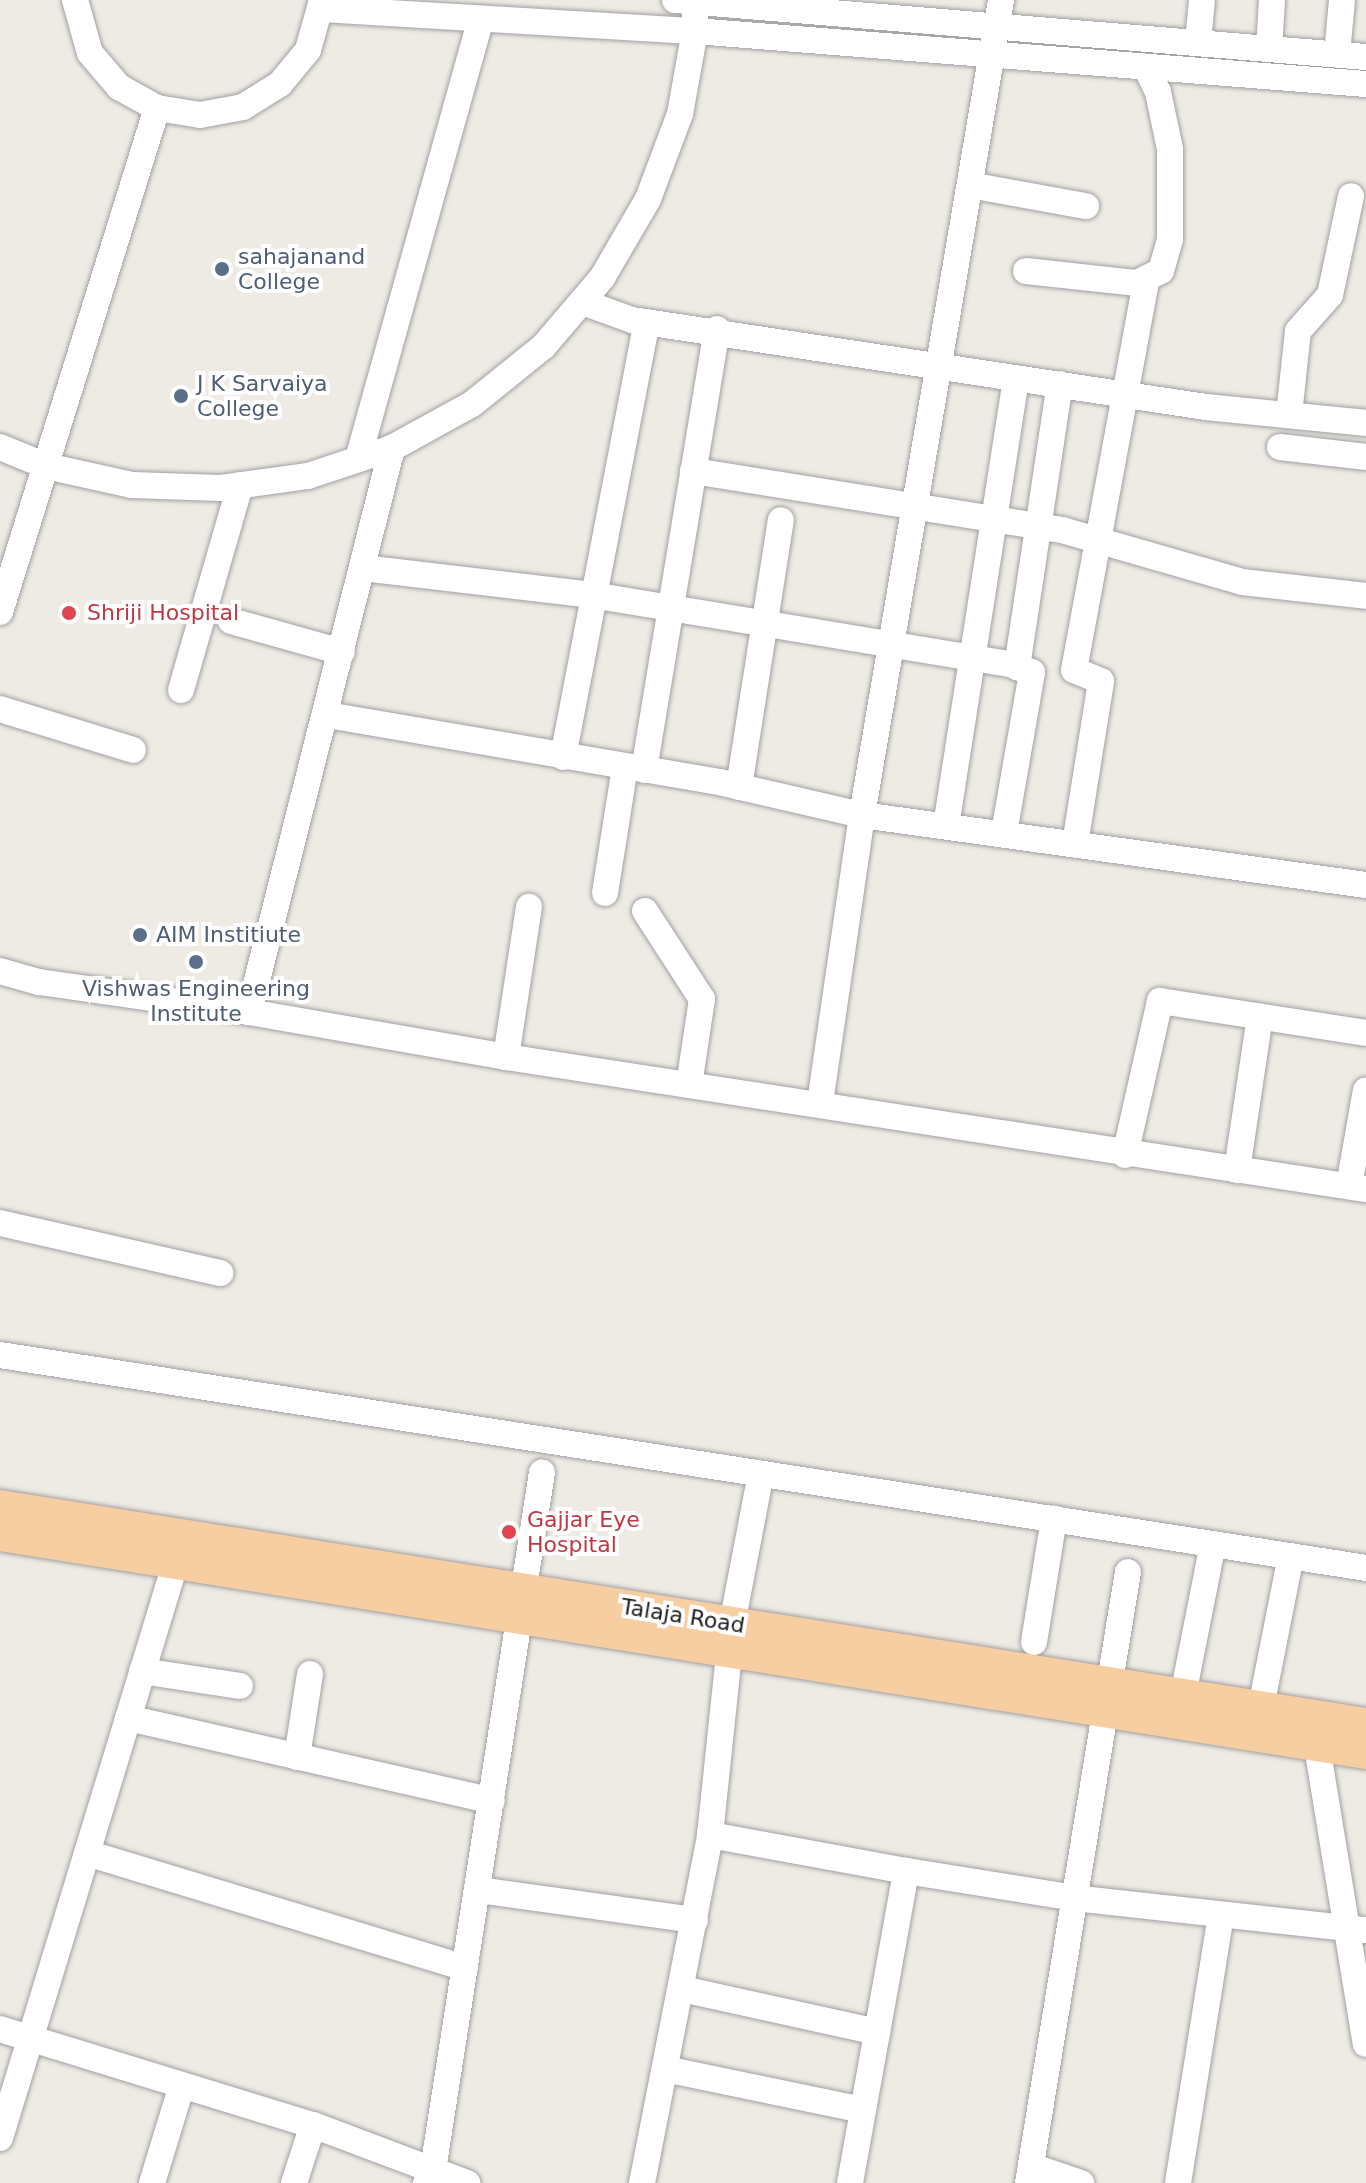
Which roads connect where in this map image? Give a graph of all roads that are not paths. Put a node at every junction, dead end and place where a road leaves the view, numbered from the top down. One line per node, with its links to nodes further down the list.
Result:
1 (75, 0): 18 (street)
2 (688, 0): 9 (street); 10 (street)
3 (1001, 0): 9 (street)
4 (1202, 0): 11 (street)
5 (1272, 0): 12 (street)
6 (1342, 0): 13 (street)
7 (322, 4): 8 (street); 18 (street)
8 (481, 19): 10 (street); 37 (street)
9 (997, 27): 11 (street); 14 (street)
10 (695, 31): 14 (street); 24 (street)
11 (1198, 43): 12 (street)
12 (1269, 49): 13 (street)
13 (1337, 54): 15 (street)
14 (993, 55): 16 (street); 19 (street)
15 (1366, 57)
16 (1146, 67): 17 (street); 23 (street)
17 (1366, 84)
18 (157, 108): 38 (street)
19 (970, 185): 21 (street); 27 (street)
20 (1351, 196): 31 (street)
21 (1086, 206)
22 (1026, 271): 23 (street)
23 (1146, 282): 30 (street)
24 (582, 302): 25 (street); 35 (street)
25 (647, 322): 26 (street); 47 (street)
26 (717, 329): 27 (street); 39 (street)
27 (939, 363): 28 (street); 41 (street)
28 (1016, 378): 29 (street); 43 (street)
29 (1060, 384): 30 (street); 44 (street)
30 (1126, 394): 31 (street); 45 (street)
31 (1289, 415): 32 (street)
32 (1366, 423)
33 (0, 447): 38 (street)
34 (1280, 447): 36 (street)
35 (392, 448): 37 (street); 46 (street)
36 (1366, 457)
37 (358, 459): 40 (street)
38 (46, 466): 40 (street); 50 (street)
39 (693, 471): 41 (street); 49 (street)
40 (240, 485): 57 (street)
41 (914, 506): 43 (street); 53 (street)
42 (781, 520): 52 (street)
43 (996, 521): 44 (street); 55 (street)
44 (1039, 527): 45 (street); 56 (street)
45 (1097, 541): 48 (street); 67 (street)
46 (363, 568): 47 (street); 54 (street)
47 (592, 595): 49 (street); 61 (street)
48 (1366, 596)
49 (669, 608): 52 (street); 62 (street)
50 (0, 612)
51 (231, 621): 54 (street)
52 (764, 624): 53 (street); 63 (street)
53 (890, 645): 55 (street); 64 (street)
54 (342, 652): 59 (street)
55 (973, 658): 56 (street); 65 (street)
56 (1017, 665): 66 (street)
57 (181, 690)
58 (0, 709): 60 (street)
59 (327, 715): 61 (street); 73 (street)
60 (133, 750)
61 (563, 757): 62 (street)
62 (635, 769): 63 (street); 69 (street)
63 (739, 787): 64 (street)
64 (862, 815): 65 (street); 79 (street)
65 (946, 826): 66 (street)
66 (1004, 833): 67 (street)
67 (1075, 844): 68 (street)
68 (1366, 885)
69 (605, 893)
70 (529, 907): 76 (street)
71 (645, 911): 77 (street)
72 (0, 971): 73 (street)
73 (249, 1012): 76 (street)
74 (1260, 1017): 75 (street); 80 (street); 81 (street)
75 (1366, 1033)
76 (506, 1057): 77 (street)
77 (689, 1085): 79 (street)
78 (1366, 1090): 82 (street)
79 (820, 1103): 80 (street)
80 (1125, 1155): 81 (street)
81 (1237, 1170): 82 (street)
82 (1358, 1188)
83 (0, 1223): 84 (street)
84 (220, 1273)
85 (0, 1355): 87 (street)
86 (542, 1472): 96 (street)
87 (761, 1474): 89 (street); 97 (street)
88 (0, 1506): 92 (main road, Talaja Road)
89 (1054, 1519): 91 (street); 98 (street)
90 (0, 1535): 92 (main road, Talaja Road)
91 (1213, 1544): 93 (street); 102 (street)
92 (180, 1550): 96 (main road, Talaja Road); 99 (street)
93 (1291, 1556): 94 (street); 104 (street)
94 (1366, 1568)
95 (1128, 1572): 103 (street)
96 (523, 1604): 97 (main road, Talaja Road); 110 (street)
97 (730, 1637): 103 (main road, Talaja Road); 111 (street)
98 (1034, 1642)
99 (142, 1671): 101 (street); 105 (street)
100 (310, 1674): 109 (street)
101 (240, 1686)
102 (1183, 1695): 103 (main road, Talaja Road); 104 (main road, Talaja Road)
103 (1106, 1698): 107 (main road, Talaja Road); 115 (street)
104 (1261, 1707): 107 (main road, Talaja Road)
105 (128, 1718): 109 (street); 112 (street)
106 (1366, 1724): 107 (main road, Talaja Road)
107 (1314, 1731): 108 (main road, Talaja Road); 118 (street)
108 (1366, 1753)
109 (297, 1757): 110 (street)
110 (492, 1801): 114 (street)
111 (710, 1835): 113 (street); 117 (street)
112 (87, 1853): 119 (street); 123 (street)
113 (906, 1871): 115 (street); 122 (street)
114 (478, 1890): 117 (street); 119 (street)
115 (1074, 1898): 116 (street); 130 (street)
116 (1221, 1916): 118 (street); 138 (street)
117 (695, 1920): 120 (street)
118 (1358, 1931): 124 (street)
119 (465, 1968): 131 (street)
120 (682, 1989): 122 (street); 125 (street)
121 (0, 2029): 123 (street)
122 (877, 2032): 127 (street)
123 (30, 2038): 126 (street); 129 (street)
124 (1366, 2041)
125 (665, 2069): 127 (street); 135 (street)
126 (182, 2085): 128 (street); 132 (street)
127 (863, 2110): 136 (street)
128 (313, 2125): 131 (street); 133 (street)
129 (0, 2138)
130 (1030, 2174): 137 (street)
131 (430, 2177): 134 (street)
132 (152, 2183)
133 (294, 2183)
134 (467, 2183)
135 (642, 2183)
136 (850, 2183)
137 (1081, 2183)
138 (1178, 2183)

